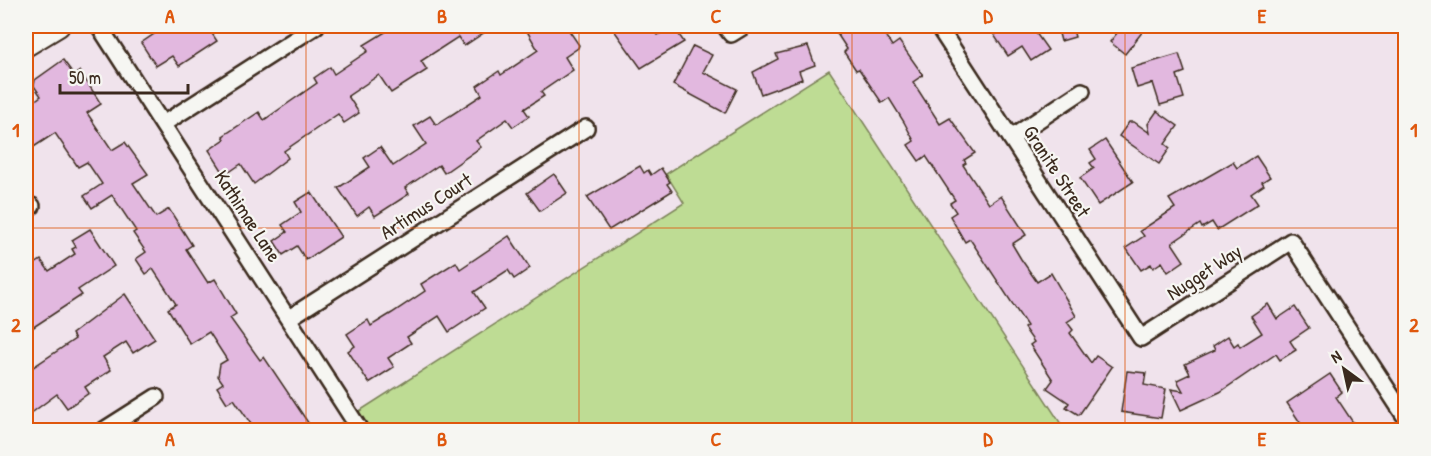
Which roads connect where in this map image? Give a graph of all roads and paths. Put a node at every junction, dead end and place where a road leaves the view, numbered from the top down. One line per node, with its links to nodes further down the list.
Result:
1 (59, 26): 7 (street)
2 (99, 26): 9 (street, Kathimae Lane)
3 (316, 26): 9 (street)
4 (744, 26): 6 (street)
5 (938, 26): 11 (street, Granite Street)
6 (728, 30)
7 (26, 46)
8 (1082, 91): 11 (street)
9 (163, 124): 12 (street, Kathimae Lane)
10 (586, 128): 12 (street, Artimus Court)
11 (1011, 138): 13 (street, Granite Street)
12 (289, 318): 17 (street, Kathimae Lane)
13 (1141, 338): 15 (street, Nugget Way)
14 (156, 397): 16 (street)
15 (1406, 418)
16 (104, 430)
17 (360, 430)

